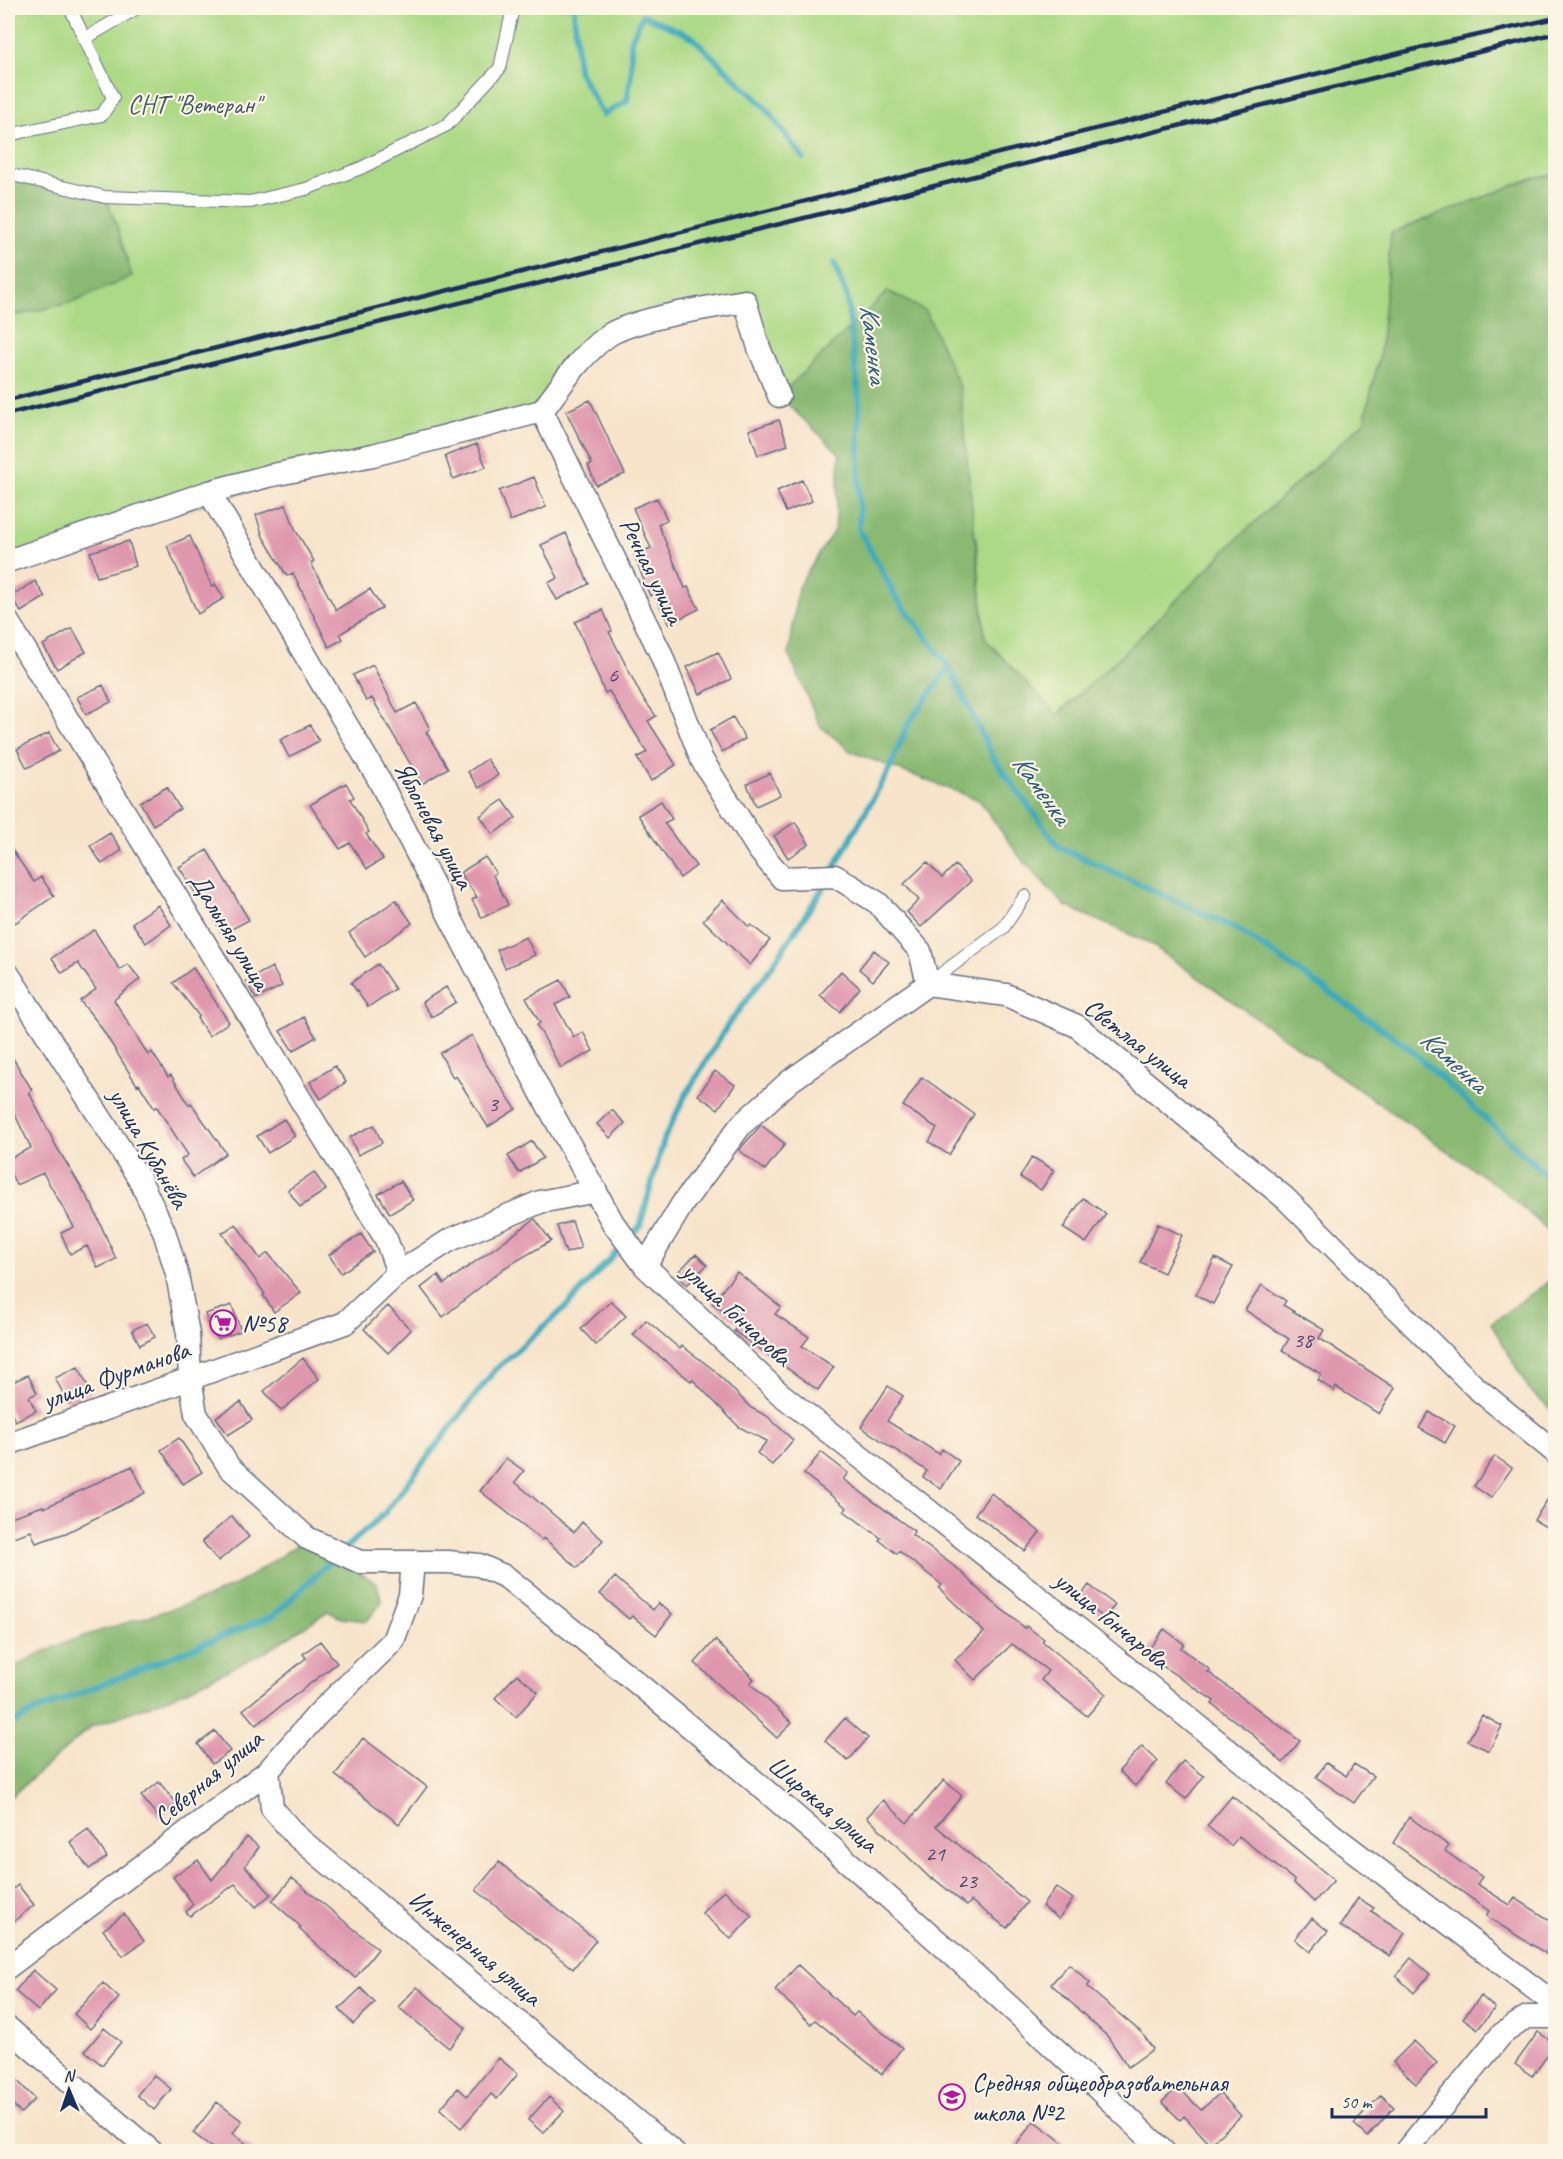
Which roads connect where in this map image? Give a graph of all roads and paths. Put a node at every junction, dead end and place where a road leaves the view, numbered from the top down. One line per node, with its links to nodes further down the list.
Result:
1 (70, 8): 4 (lane)
2 (137, 8): 4 (lane)
3 (513, 8): 6 (lane)
4 (84, 39): 5 (lane)
5 (8, 135)
6 (8, 174)
7 (779, 396): 8 (street)
8 (542, 411): 9 (street); 14 (street, Речная улица)
9 (209, 492): 10 (street); 15 (street, Яблоневая улица)
10 (8, 561)
11 (8, 622): 18 (street, Дальняя улица)
12 (1025, 896): 14 (lane)
13 (8, 974): 19 (street, улица Кубанёва)
14 (928, 984): 17 (street); 21 (street, Светлая улица)
15 (596, 1191): 16 (street, Яблоневая улица); 18 (street, улица Фурманова)
16 (613, 1223): 17 (street, улица Гончарова)
17 (638, 1257): 25 (street, улица Гончарова)
18 (398, 1273): 19 (street, улица Фурманова)
19 (190, 1378): 20 (street, улица Фурманова); 22 (street, улица Кубанёва)
20 (8, 1444)
21 (1556, 1453)
22 (413, 1562): 23 (street, Северная улица); 30 (street, Широкая улица)
23 (268, 1771): 24 (street, Северная улица); 29 (street, Инженерная улица)
24 (8, 1967)
25 (1556, 2005)
26 (1556, 2017): 31 (street)
27 (8, 2028): 28 (street)
28 (152, 2151)
29 (673, 2151)
30 (1164, 2151)
31 (1405, 2151)

